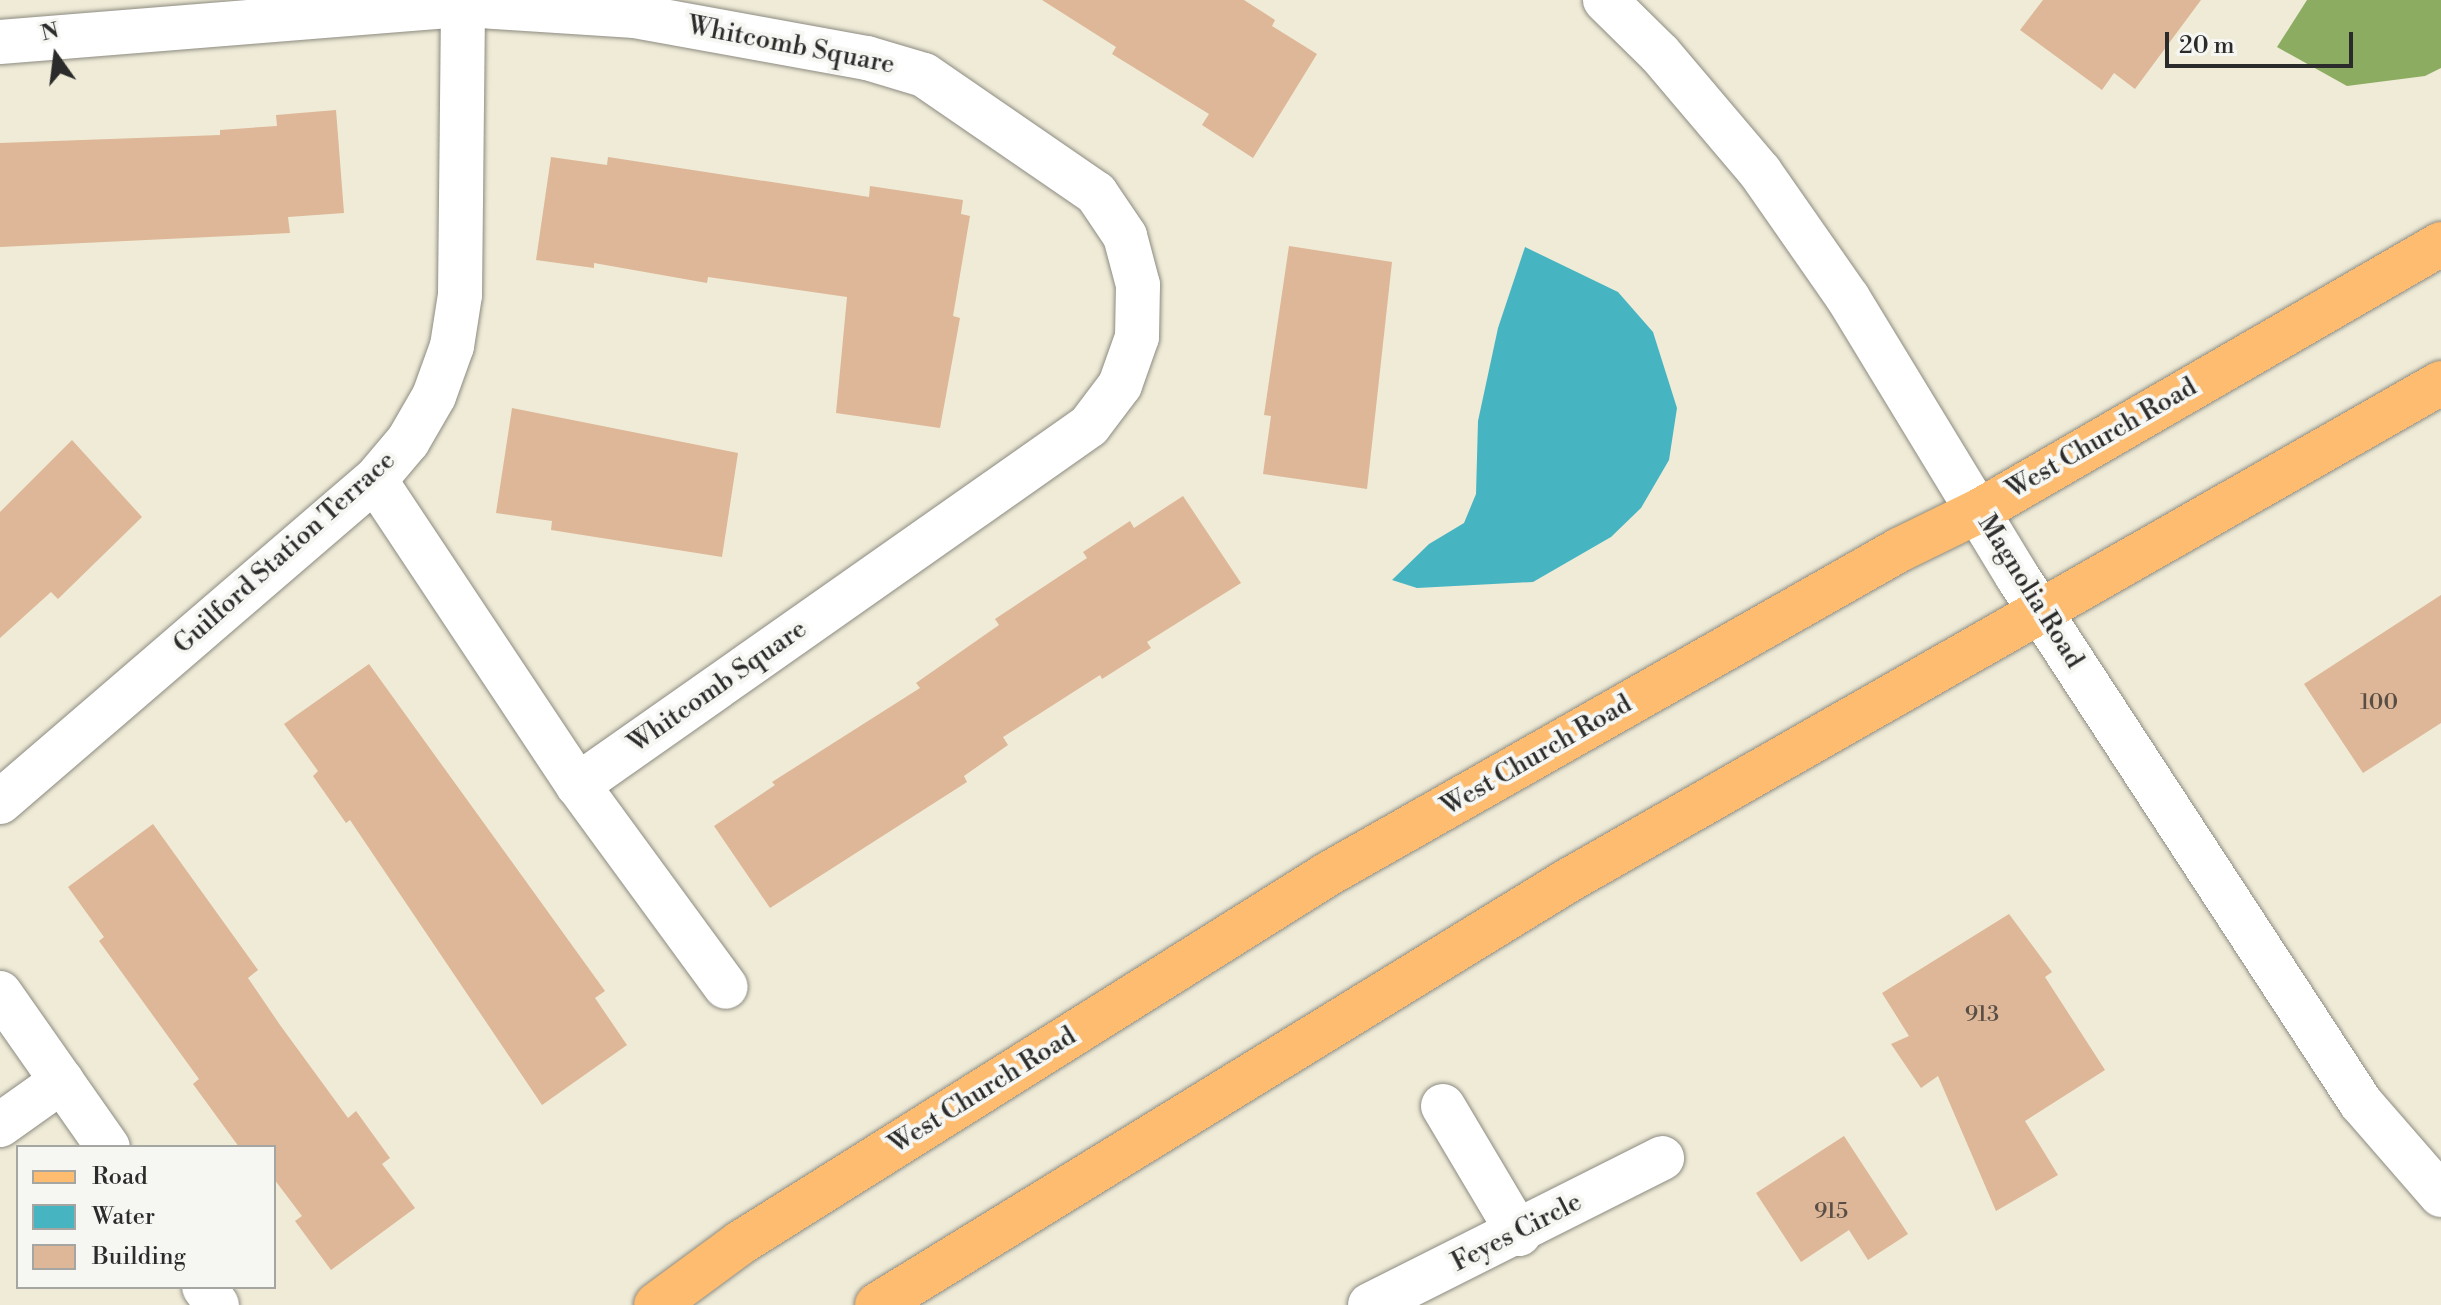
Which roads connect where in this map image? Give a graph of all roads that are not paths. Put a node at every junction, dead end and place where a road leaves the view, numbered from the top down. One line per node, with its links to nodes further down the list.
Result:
1 (1605, 0): 7 (street, Magnolia Road)
2 (464, 2): 3 (street, Whitcomb Square); 6 (street, Guilford Station Terrace); 9 (street, Whitcomb Square)
3 (0, 42)
4 (2441, 244): 7 (main road, West Church Road)
5 (2441, 383): 8 (main road)
6 (375, 480): 9 (street); 10 (street, Guilford Station Terrace)
7 (1979, 511): 8 (street, Magnolia Road); 20 (main road, West Church Road)
8 (2039, 608): 18 (street, Magnolia Road); 21 (main road)
9 (578, 785): 11 (street)
10 (0, 802)
11 (726, 987)
12 (0, 993): 13 (street)
13 (62, 1081): 15 (street); 16 (street)
14 (1443, 1106): 19 (street)
15 (0, 1125)
16 (107, 1145)
17 (1662, 1158): 19 (street, Feyes Circle)
18 (2441, 1195)
19 (1519, 1234): 22 (street, Feyes Circle)
20 (656, 1305)
21 (877, 1305)
22 (1370, 1305)

